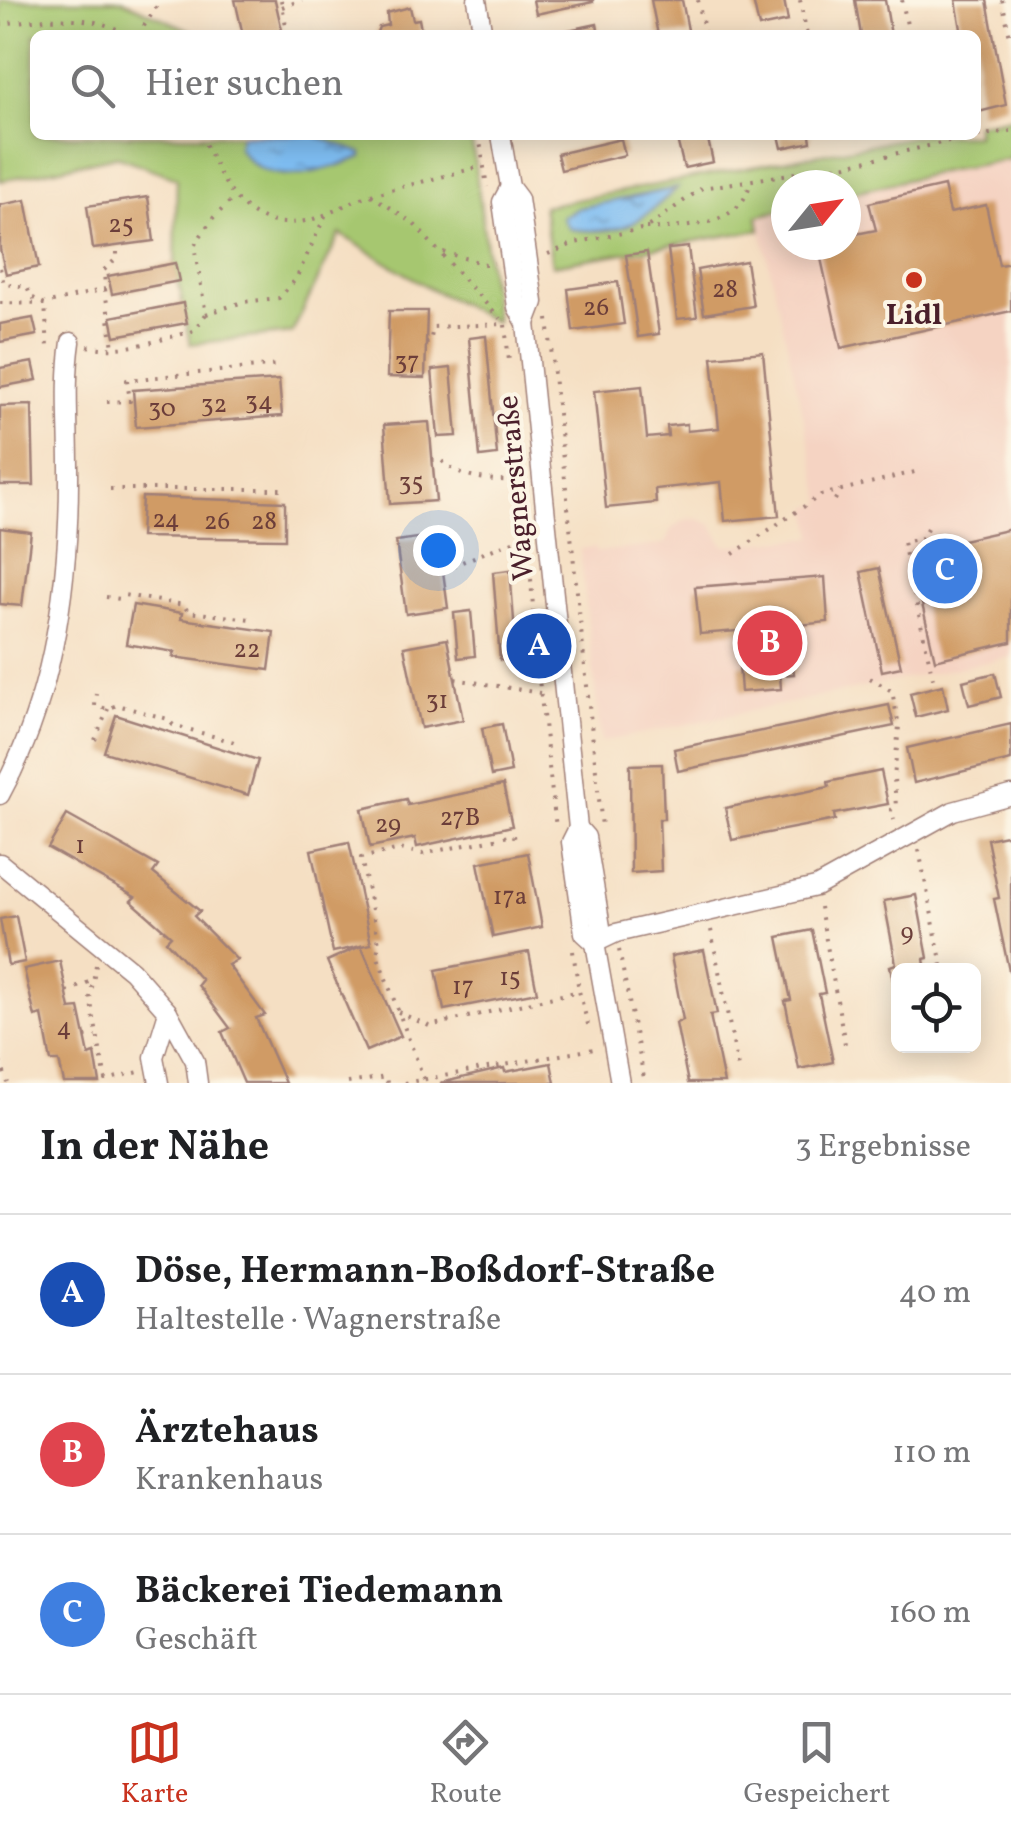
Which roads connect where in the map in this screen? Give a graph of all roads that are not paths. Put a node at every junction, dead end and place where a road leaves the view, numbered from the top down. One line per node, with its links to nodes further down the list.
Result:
1 (477, 0): 2 (street)
2 (482, 30)
3 (502, 140): 8 (street, Wagnerstraße)
4 (70, 342): 5 (street)
5 (0, 795)
6 (1011, 795): 8 (street)
7 (0, 863): 9 (street)
8 (595, 942): 12 (street, Wagnerstraße)
9 (168, 1012): 10 (street); 11 (street)
10 (158, 1075)
11 (198, 1083)
12 (620, 1083)

